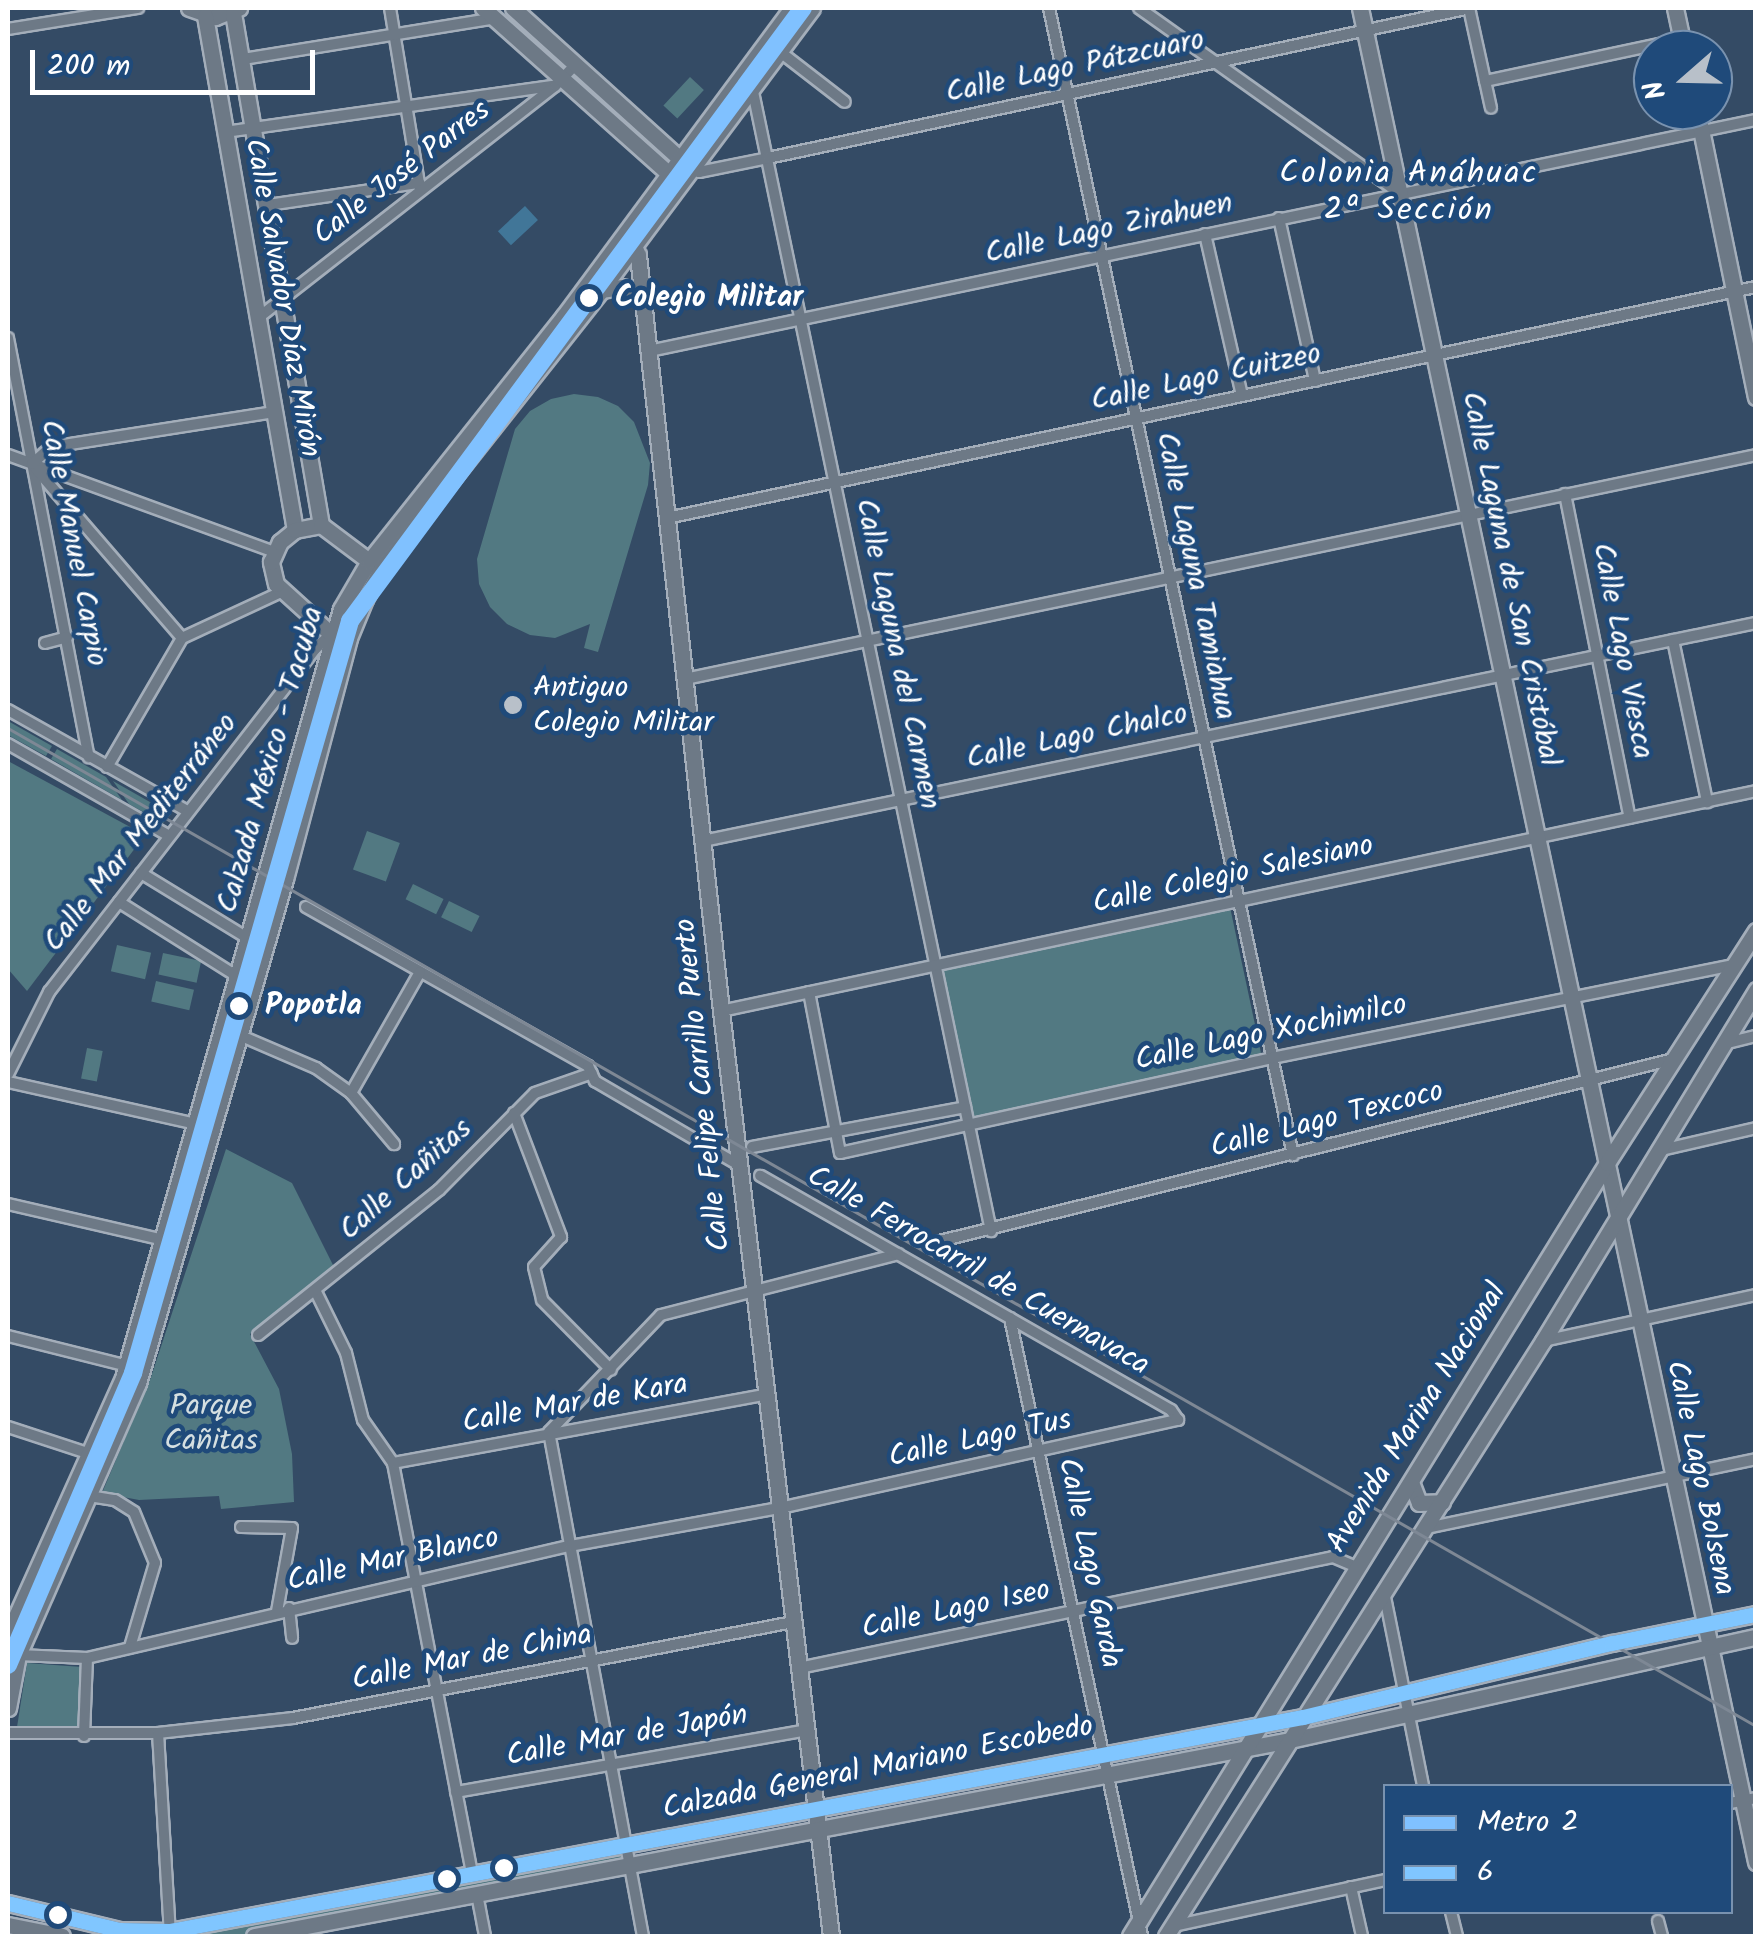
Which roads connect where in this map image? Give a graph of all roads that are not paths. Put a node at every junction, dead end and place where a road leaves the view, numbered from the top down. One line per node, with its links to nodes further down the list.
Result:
1 (138, 8): 12 (street)
2 (189, 8): 14 (main road)
3 (390, 8): 18 (street)
4 (513, 8): 15 (main road)
5 (792, 8): 37 (main road, Calzada México - Tacuba)
6 (812, 8): 20 (main road, Calzada México - Tacuba)
7 (1049, 8): 28 (street, Calle Laguna Tamiahua)
8 (1138, 8): 23 (street)
9 (1360, 8): 17 (main road, Calle Laguna de San Cristóbal)
10 (1469, 8): 17 (street, Calle Lago Pátzcuaro); 25 (street)
11 (236, 10): 14 (main road); 22 (main road, Calle Salvador Díaz Mirón)
12 (92, 11): 16 (street)
13 (489, 13): 18 (street); 19 (main road)
14 (205, 16): 34 (main road, Calle Salvador Díaz Mirón)
15 (528, 21): 19 (main road); 24 (main road)
16 (8, 29)
17 (1365, 30): 23 (street, Calle Lago Pátzcuaro); 40 (main road, Calle Laguna de San Cristóbal)
18 (395, 36): 22 (street); 30 (street)
19 (514, 36): 26 (main road)
20 (780, 51): 27 (main road, Calzada México - Tacuba); 29 (street)
21 (1633, 53): 25 (street)
22 (243, 59): 35 (main road, Calle Salvador Díaz Mirón)
23 (1216, 62): 28 (street, Calle Lago Pátzcuaro); 40 (street)
24 (575, 65): 26 (street, Calle José Parres); 37 (main road)
25 (1485, 81): 31 (street)
26 (558, 82): 30 (street); 38 (main road); 39 (street, Calle José Parres)
27 (752, 87): 36 (street, Calle Laguna del Carmen); 37 (main road, Calzada México - Tacuba)
28 (1067, 94): 36 (street, Calle Lago Pátzcuaro); 45 (street, Calle Laguna Tamiahua)
29 (845, 102)
30 (406, 108): 35 (street); 39 (street)
31 (1491, 108)
32 (1756, 120): 33 (street, Calle Lago Zirahuen)
33 (1701, 131): 40 (street, Calle Lago Zirahuen); 48 (main road)
34 (225, 132): 35 (street); 51 (main road, Calle Salvador Díaz Mirón)
35 (254, 132): 41 (main road, Calle Salvador Díaz Mirón)
36 (768, 158): 37 (street, Calle Lago Pátzcuaro); 52 (street, Calle Laguna del Carmen)
37 (685, 164): 38 (main road, Calzada México - Tacuba)
38 (674, 179): 44 (main road, Calzada México - Tacuba)
39 (419, 186): 41 (street); 50 (street, Calle José Parres)
40 (1400, 193): 42 (street, Calle Lago Zirahuen); 55 (main road, Calle Laguna de San Cristóbal)
41 (268, 205): 50 (main road, Calle Salvador Díaz Mirón)
42 (1279, 218): 43 (street, Calle Lago Zirahuen); 56 (street)
43 (1205, 234): 45 (street, Calle Lago Zirahuen); 57 (street)
44 (630, 238): 47 (main road, Calzada México - Tacuba); 49 (main road, Calle Felipe Carrillo Puerto); 73 (main road, Calzada México - Tacuba)
45 (1102, 256): 52 (street, Calle Lago Zirahuen); 60 (street, Calle Laguna Tamiahua)
46 (1756, 287): 48 (street, Calle Lago Cuitzeo)
47 (601, 290): 49 (main road); 73 (main road, Calzada México - Tacuba)
48 (1734, 292): 55 (street, Calle Lago Cuitzeo); 58 (main road)
49 (643, 296): 54 (main road, Calle Felipe Carrillo Puerto)
50 (283, 299): 51 (street, Calle José Parres); 61 (main road, Calle Salvador Díaz Mirón)
51 (258, 318): 59 (main road, Calle Salvador Díaz Mirón)
52 (801, 319): 54 (street, Calle Lago Zirahuen); 66 (street, Calle Laguna del Carmen)
53 (8, 338): 65 (street, Calle Manuel Carpio)
54 (649, 350): 69 (main road, Calle Felipe Carrillo Puerto)
55 (1434, 356): 56 (street, Calle Lago Cuitzeo); 68 (main road, Calle Laguna de San Cristóbal)
56 (1315, 381): 57 (street, Calle Lago Cuitzeo)
57 (1242, 396): 60 (street, Calle Lago Cuitzeo)
58 (1756, 397)
59 (274, 412): 62 (main road, Calle Salvador Díaz Mirón); 65 (street)
60 (1136, 418): 66 (street, Calle Lago Cuitzeo); 74 (street, Calle Laguna Tamiahua)
61 (306, 436): 62 (main road); 70 (main road, Calle Salvador Díaz Mirón)
62 (280, 440): 71 (main road, Calle Salvador Díaz Mirón)
63 (1756, 454): 67 (street)
64 (8, 455): 65 (street)
65 (32, 464): 72 (street); 78 (street, Calle Manuel Carpio); 79 (street)
66 (836, 482): 69 (street, Calle Lago Cuitzeo); 80 (street, Calle Laguna del Carmen)
67 (1566, 494): 68 (street); 83 (street, Calle Lago Viesca)
68 (1468, 515): 74 (street); 84 (main road, Calle Laguna de San Cristóbal)
69 (667, 518): 85 (main road, Calle Felipe Carrillo Puerto)
70 (321, 525): 71 (main road); 73 (main road)
71 (295, 530): 72 (main road)
72 (275, 552): 75 (main road)
73 (375, 565): 77 (main road, Calzada México - Tacuba); 100 (main road, Calzada México - Tacuba)
74 (1170, 577): 80 (street); 87 (street, Calle Laguna Tamiahua)
75 (281, 592): 77 (main road); 79 (street)
76 (1756, 623): 81 (street, Calle Lago Chalco)
77 (332, 634): 94 (street, Calle Mar Mediterráneo); 98 (main road, Calzada México - Tacuba)
78 (66, 638): 82 (street); 89 (street, Calle Manuel Carpio)
79 (182, 638): 90 (street)
80 (870, 640): 85 (street); 92 (street, Calle Laguna del Carmen)
81 (1673, 640): 83 (street, Calle Lago Chalco); 93 (street)
82 (46, 643)
83 (1597, 656): 84 (street, Calle Lago Chalco); 95 (street, Calle Lago Viesca)
84 (1503, 675): 87 (street, Calle Lago Chalco); 97 (main road, Calle Laguna de San Cristóbal)
85 (685, 679): 99 (main road, Calle Felipe Carrillo Puerto)
86 (8, 710): 89 (street)
87 (1204, 736): 92 (street, Calle Lago Chalco); 102 (street, Calle Laguna Tamiahua)
88 (8, 744): 96 (street)
89 (89, 756): 90 (street)
90 (107, 767): 94 (street)
91 (1756, 791): 93 (street, Calle Colegio Salesiano)
92 (902, 799): 99 (street, Calle Lago Chalco); 109 (street, Calle Laguna del Carmen)
93 (1706, 802): 95 (street, Calle Colegio Salesiano)
94 (187, 812): 96 (street, Calle Mar Mediterráneo)
95 (1630, 818): 97 (street, Calle Colegio Salesiano)
96 (169, 836): 101 (street, Calle Mar Mediterráneo)
97 (1538, 837): 102 (street, Calle Colegio Salesiano); 115 (main road, Calle Laguna de San Cristóbal)
98 (277, 839): 100 (main road); 105 (main road, Calzada México - Tacuba)
99 (704, 841): 116 (main road, Calle Felipe Carrillo Puerto)
100 (293, 848): 106 (main road, Calzada México - Tacuba)
101 (142, 873): 103 (street, Calle Mar Mediterráneo); 108 (street)
102 (1238, 898): 109 (street, Calle Colegio Salesiano); 120 (street, Calle Laguna Tamiahua)
103 (119, 902): 112 (street); 123 (street, Calle Mar Mediterráneo)
104 (306, 907): 111 (street)
105 (256, 911): 106 (main road); 108 (main road, Calzada México - Tacuba)
106 (274, 916): 117 (main road, Calzada México - Tacuba)
107 (1756, 931): 110 (main road, Avenida Marina Nacional)
108 (249, 939): 112 (main road, Calzada México - Tacuba)
109 (935, 964): 114 (street, Calle Colegio Salesiano); 127 (street, Calle Laguna del Carmen)
110 (1734, 964): 115 (street, Calle Lago Xochimilco); 121 (main road, Avenida Marina Nacional)
111 (420, 972): 122 (street); 126 (street)
112 (238, 977): 130 (main road, Calzada México - Tacuba)
113 (1756, 990): 119 (main road)
114 (809, 992): 116 (street, Calle Colegio Salesiano); 132 (street)
115 (1572, 998): 120 (street, Calle Lago Xochimilco); 124 (main road, Calle Laguna de San Cristóbal)
116 (721, 1011): 138 (main road, Calle Felipe Carrillo Puerto)
117 (240, 1035): 126 (street); 166 (main road, Calzada México - Tacuba)
118 (1756, 1036): 119 (street)
119 (1721, 1044): 135 (main road)
120 (1272, 1058): 129 (street, Calle Lago Xochimilco); 136 (street, Calle Laguna Tamiahua)
121 (1675, 1059): 124 (street, Calle Lago Texcoco); 137 (main road, Avenida Marina Nacional)
122 (592, 1073): 128 (street, Calle Cañitas); 138 (street)
123 (8, 1074)
124 (1589, 1079): 136 (street, Calle Lago Texcoco); 137 (main road, Calle Laguna de San Cristóbal)
125 (8, 1082): 130 (street)
126 (351, 1093): 133 (street)
127 (965, 1107): 129 (street, Calle Laguna del Carmen); 132 (street, Calle Lago Xochimilco)
128 (514, 1114): 147 (street, Calle Cañitas); 155 (street)
129 (968, 1123): 132 (street, Calle Lago Xochimilco); 142 (street, Calle Laguna del Carmen)
130 (196, 1124): 143 (main road, Calzada México - Tacuba)
131 (1756, 1128): 135 (street)
132 (833, 1133): 134 (street, Calle Lago Xochimilco)
133 (394, 1144)
134 (752, 1147)
135 (1661, 1150): 141 (main road)
136 (1292, 1156): 142 (street, Calle Lago Texcoco)
137 (1606, 1163): 141 (main road, Calle Lago Bolsena); 165 (main road, Avenida Marina Nacional)
138 (739, 1165): 146 (main road, Calle Felipe Carrillo Puerto)
139 (760, 1176): 145 (street, Calle Ferrocarril de Cuernavaca)
140 (8, 1204): 143 (street)
141 (1618, 1219): 150 (main road, Calle Lago Bolsena); 153 (main road)
142 (992, 1231): 144 (street, Calle Lago Texcoco)
143 (164, 1240): 154 (main road, Calzada México - Tacuba)
144 (936, 1242)
145 (898, 1254): 146 (street); 149 (street, Calle Ferrocarril de Cuernavaca)
146 (754, 1290): 155 (street); 156 (main road, Calle Felipe Carrillo Puerto)
147 (316, 1292): 151 (street, Calle Cañitas); 163 (street)
148 (1756, 1295): 150 (street)
149 (1010, 1318): 157 (street, Calle Ferrocarril de Cuernavaca); 160 (street, Calle Lago Garda)
150 (1640, 1321): 153 (street); 164 (main road, Calle Lago Bolsena)
151 (258, 1335)
152 (8, 1336): 154 (street)
153 (1543, 1341): 167 (main road)
154 (127, 1366): 161 (main road, Calzada México - Tacuba)
155 (611, 1370): 159 (street)
156 (766, 1395): 159 (street, Calle Mar de Kara); 169 (main road, Calle Felipe Carrillo Puerto)
157 (1172, 1410): 160 (street, Calle Lago Tus)
158 (8, 1427): 161 (street)
159 (549, 1432): 163 (street, Calle Mar de Kara); 172 (street)
160 (1040, 1451): 169 (street, Calle Lago Tus); 177 (street, Calle Lago Garda)
161 (90, 1454): 181 (main road, Calzada México - Tacuba)
162 (1756, 1459): 164 (street)
163 (393, 1463): 174 (street)
164 (1671, 1476): 170 (street); 180 (main road, Calle Lago Bolsena)
165 (1411, 1482): 167 (main road); 168 (main road, Avenida Marina Nacional)
166 (89, 1496): 184 (street); 186 (main road, Calzada México - Tacuba)
167 (1442, 1502): 170 (main road)
168 (1398, 1503): 170 (main road); 173 (main road, Avenida Marina Nacional)
169 (780, 1508): 172 (street, Calle Mar Blanco); 179 (main road, Calle Felipe Carrillo Puerto)
170 (1428, 1525): 175 (main road)
171 (241, 1527): 176 (street)
172 (570, 1546): 174 (street, Calle Mar Blanco); 188 (street)
173 (1356, 1567): 177 (street, Calle Lago Iseo); 195 (main road, Avenida Marina Nacional)
174 (416, 1581): 176 (street, Calle Mar Blanco); 190 (street)
175 (1384, 1592): 191 (street); 194 (main road)
176 (283, 1610): 183 (street); 184 (street, Calle Mar Blanco)
177 (1073, 1611): 189 (street, Calle Lago Iseo); 202 (street, Calle Lago Garda)
178 (1756, 1614): 180 (main road, Calzada General Mariano Escobedo)
179 (793, 1622): 188 (street, Calle Mar de China); 189 (main road, Calle Felipe Carrillo Puerto)
180 (1702, 1625): 185 (main road, Calle Lago Bolsena); 191 (main road, Calzada General Mariano Escobedo)
181 (8, 1634)
182 (1756, 1637): 185 (main road, Calzada General Mariano Escobedo)
183 (292, 1638)
184 (130, 1647): 187 (street, Calle Mar Blanco)
185 (1708, 1649): 193 (main road, Calzada General Mariano Escobedo); 207 (main road, Calle Lago Bolsena)
186 (18, 1655): 187 (street, Calle Mar Blanco); 192 (main road, Calzada México - Tacuba)
187 (86, 1658): 199 (street)
188 (592, 1660): 190 (street, Calle Mar de China); 203 (street)
189 (799, 1668): 196 (main road, Calle Felipe Carrillo Puerto)
190 (437, 1692): 198 (street, Calle Mar de China); 206 (street)
191 (1402, 1694): 193 (street); 194 (main road, Calzada General Mariano Escobedo)
192 (8, 1708)
193 (1407, 1714): 200 (main road, Calzada General Mariano Escobedo); 205 (street)
194 (1303, 1718): 195 (main road, Calzada General Mariano Escobedo); 200 (main road)
195 (1260, 1726): 201 (main road, Avenida Marina Nacional); 202 (main road, Calzada General Mariano Escobedo)
196 (806, 1730): 203 (street, Calle Mar de Japón); 208 (main road, Calle Felipe Carrillo Puerto)
197 (8, 1733): 199 (street, Calle Mar de China)
198 (158, 1733): 199 (street, Calle Mar de China); 223 (street)
199 (84, 1736)
200 (1290, 1740): 201 (main road, Calzada General Mariano Escobedo); 222 (main road)
201 (1248, 1748): 204 (main road, Calzada General Mariano Escobedo); 220 (main road, Avenida Marina Nacional)
202 (1104, 1753): 204 (street, Calle Lago Garda); 208 (main road, Calzada General Mariano Escobedo)
203 (611, 1765): 206 (street, Calle Mar de Japón); 210 (street)
204 (1108, 1773): 209 (main road, Calzada General Mariano Escobedo); 220 (street, Calle Lago Garda)
205 (1424, 1784)
206 (456, 1792): 213 (street)
207 (1743, 1801): 211 (main road, Calle Lago Bolsena)
208 (815, 1808): 209 (main road, Calle Felipe Carrillo Puerto); 210 (main road, Calzada General Mariano Escobedo)
209 (818, 1829): 212 (main road, Calzada General Mariano Escobedo); 228 (main road, Calle Felipe Carrillo Puerto)
210 (626, 1844): 212 (street); 213 (main road, Calzada General Mariano Escobedo)
211 (1756, 1862)
212 (629, 1865): 216 (main road, Calzada General Mariano Escobedo); 227 (street)
213 (472, 1874): 223 (main road, Calzada General Mariano Escobedo)
214 (1383, 1881): 215 (street)
215 (1351, 1887): 222 (street); 230 (street)
216 (477, 1894): 221 (main road, Calzada General Mariano Escobedo); 226 (street)
217 (8, 1903): 223 (main road, Calzada General Mariano Escobedo)
218 (1658, 1921): 231 (street)
219 (8, 1925): 224 (main road)
220 (1141, 1929): 229 (main road, Avenida Marina Nacional)
221 (326, 1930): 225 (main road, Calzada General Mariano Escobedo)
222 (1170, 1931)
223 (170, 1934)
224 (62, 1936)
225 (254, 1936)
226 (485, 1936)
227 (643, 1936)
228 (830, 1936)
229 (1130, 1936)
230 (1362, 1936)
231 (1662, 1936)

